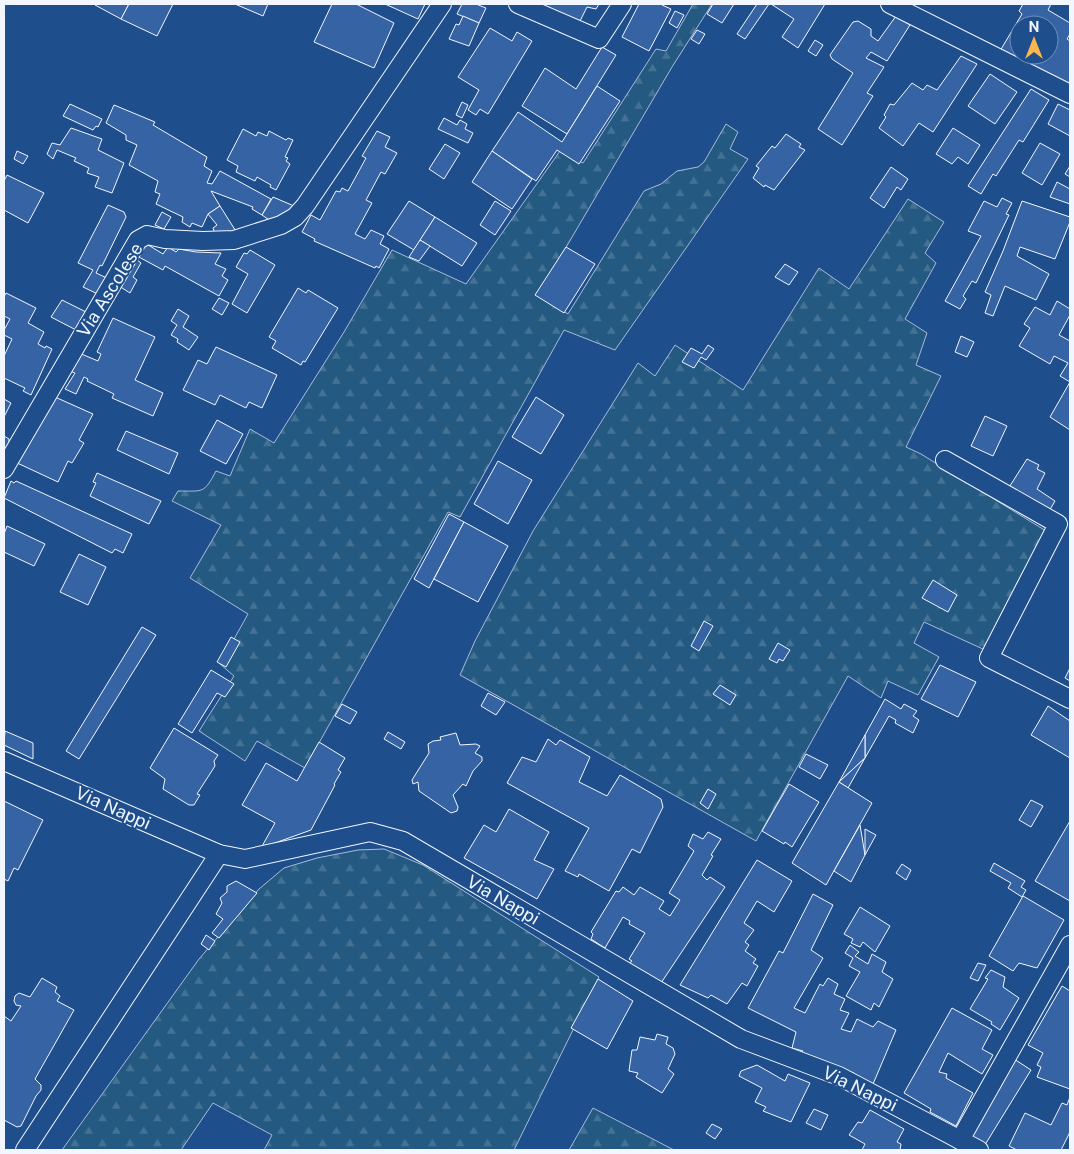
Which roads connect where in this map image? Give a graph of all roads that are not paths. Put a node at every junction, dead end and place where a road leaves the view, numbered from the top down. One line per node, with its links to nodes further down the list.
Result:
1 (442, 4): 7 (street, Via Ascolese)
2 (518, 4): 3 (street)
3 (622, 4)
4 (890, 4): 5 (street)
5 (1070, 94)
6 (945, 460): 8 (street)
7 (4, 469)
8 (1070, 699)
9 (4, 761): 10 (street, Via Nappi)
10 (218, 854): 12 (street, Via Nappi); 13 (street)
11 (1070, 945): 12 (street)
12 (960, 1140): 14 (street, Via Nappi)
13 (25, 1150)
14 (979, 1150)

